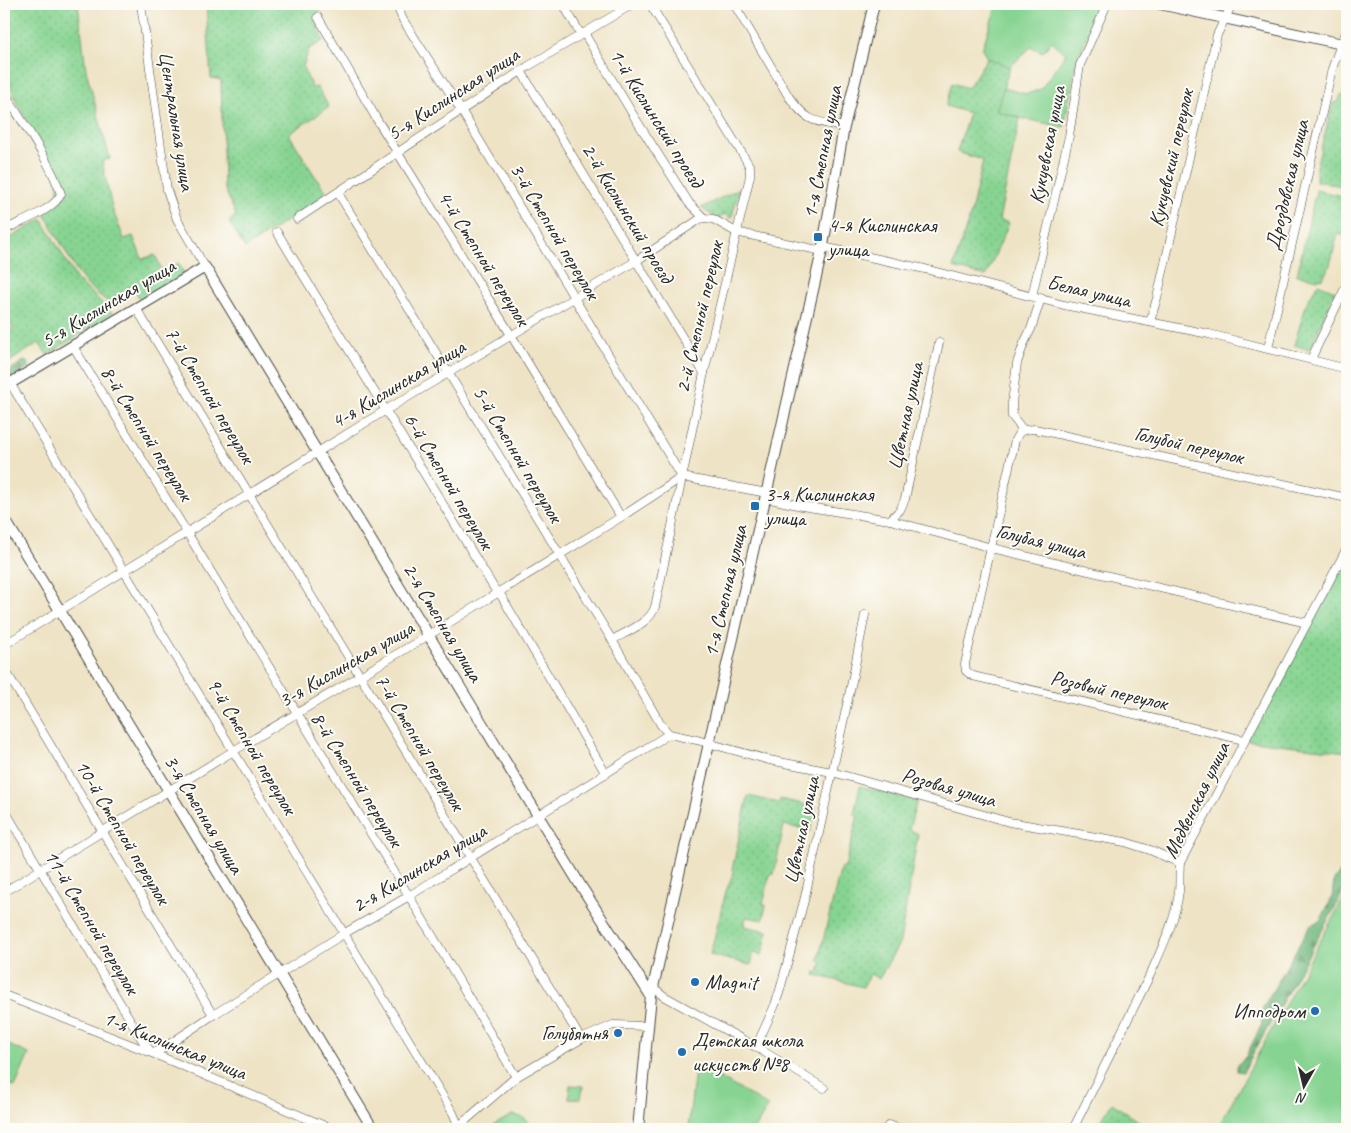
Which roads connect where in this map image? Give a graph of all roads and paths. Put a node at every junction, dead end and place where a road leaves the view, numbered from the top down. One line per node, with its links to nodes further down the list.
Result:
1 (141, 4): 29 (street, Центральная улица)
2 (396, 4): 18 (street, 3-й Степной переулок)
3 (563, 4): 14 (street, 1-й Кислинский проезд)
4 (634, 4): 14 (street, 5-я Кислинская улица)
5 (650, 4): 26 (street, 2-й Степной переулок)
6 (734, 4): 19 (street)
7 (874, 4): 19 (street, 1-я Степная улица)
8 (1107, 4): 31 (street, Кукуевская улица)
9 (1160, 4): 12 (street)
10 (1232, 4): 12 (street, Кукуевский переулок)
11 (318, 17): 20 (street, 4-й Степной переулок)
12 (1225, 17): 15 (street); 35 (street, Кукуевский переулок)
13 (1347, 31): 15 (street, Дроздовская улица)
14 (583, 34): 16 (street, 5-я Кислинская улица); 22 (street, 1-й Кислинский проезд)
15 (1344, 44): 39 (street, Дроздовская улица)
16 (521, 71): 18 (street, 5-я Кислинская улица); 28 (street, 2-й Кислинский проезд)
17 (4, 92): 24 (street)
18 (461, 110): 20 (street, 5-я Кислинская улица); 32 (street, 3-й Степной переулок)
19 (844, 127): 27 (street, 1-я Степная улица)
20 (398, 153): 21 (street, 5-я Кислинская улица); 36 (street, 4-й Степной переулок)
21 (338, 193): 23 (street, 5-я Кислинская улица); 43 (street, 5-й Степной переулок)
22 (704, 218): 26 (street); 28 (street, 4-я Кислинская улица)
23 (296, 220)
24 (4, 230)
25 (277, 232): 45 (street, 6-й Степной переулок)
26 (736, 232): 27 (street); 42 (street, 2-й Степной переулок)
27 (822, 249): 31 (street, Белая улица); 50 (street, 1-я Степная улица)
28 (636, 261): 32 (street, 4-я Кислинская улица); 42 (street, 2-й Кислинский проезд)
29 (205, 267): 34 (street, 5-я Кислинская улица); 47 (street, 2-я Степная улица)
30 (1347, 284): 40 (street)
31 (1032, 296): 33 (street, Белая улица)
32 (574, 297): 36 (street, 4-я Кислинская улица); 48 (street, 3-й Степной переулок)
33 (1041, 298): 35 (street, Белая улица); 46 (street)
34 (136, 308): 38 (street, 5-я Кислинская улица); 49 (street, 7-й Степной переулок)
35 (1150, 322): 39 (street, Белая улица)
36 (511, 335): 43 (street, 4-я Кислинская улица); 52 (street, 4-й Степной переулок)
37 (938, 343): 54 (street, Цветная улица)
38 (73, 346): 44 (street, 5-я Кислинская улица); 55 (street, 8-й Степной переулок)
39 (1268, 348): 40 (street, Белая улица)
40 (1311, 359): 41 (street, Белая улица)
41 (1347, 369)
42 (704, 373): 48 (street, 2-й Степной переулок)
43 (448, 374): 45 (street, 4-я Кислинская улица); 58 (street, 5-й Степной переулок)
44 (7, 385): 59 (street, 9-й Степной переулок)
45 (386, 410): 47 (street, 4-я Кислинская улица); 60 (street, 6-й Степной переулок)
46 (1023, 430): 51 (street, Голубой переулок); 56 (street)
47 (319, 452): 49 (street, 4-я Кислинская улица); 64 (street, 2-я Степная улица)
48 (682, 477): 50 (street); 52 (street, 3-я Кислинская улица); 65 (street, 2-й Степной переулок)
49 (250, 495): 55 (street, 4-я Кислинская улица); 68 (street, 7-й Степной переулок)
50 (767, 495): 54 (street, Голубая улица); 72 (street, 1-я Степная улица)
51 (1347, 498)
52 (621, 517): 58 (street, 3-я Кислинская улица)
53 (4, 518): 61 (street, 3-я Степная улица)
54 (890, 520): 56 (street, Голубая улица)
55 (188, 533): 59 (street, 4-я Кислинская улица); 69 (street, 8-й Степной переулок)
56 (992, 548): 63 (street, Голубая улица); 71 (street, Розовый переулок)
57 (1347, 548): 63 (street, Медвенская улица)
58 (559, 555): 60 (street, 3-я Кислинская улица); 65 (street, 5-й Степной переулок)
59 (124, 570): 61 (street, 4-я Кислинская улица); 73 (street, 9-й Степной переулок)
60 (498, 593): 64 (street, 3-я Кислинская улица); 75 (street, 6-й Степной переулок)
61 (59, 611): 66 (street, 4-я Кислинская улица); 76 (street, 3-я Степная улица)
62 (865, 615): 74 (street, Цветная улица)
63 (1307, 623): 71 (street, Медвенская улица)
64 (429, 636): 68 (street, 3-я Кислинская улица); 78 (street, 2-я Степная улица)
65 (612, 640): 70 (street, 5-й Степной переулок)
66 (4, 645)
67 (4, 668): 79 (street, 10-й Степной переулок)
68 (359, 676): 69 (street, 3-я Кислинская улица); 80 (street, 7-й Степной переулок)
69 (296, 714): 73 (street, 3-я Кислинская улица); 84 (street, 8-й Степной переулок)
70 (669, 734): 72 (street); 75 (street, 2-я Кислинская улица)
71 (1244, 740): 81 (street, Медвенская улица)
72 (709, 744): 74 (street, Розовая улица); 87 (street, 1-я Степная улица)
73 (235, 750): 76 (street, 3-я Кислинская улица); 85 (street, 9-й Степной переулок)
74 (832, 772): 81 (street, Розовая улица); 92 (street, Цветная улица)
75 (606, 774): 78 (street, 2-я Кислинская улица)
76 (168, 791): 79 (street, 3-я Кислинская улица); 86 (street, 3-я Степная улица)
77 (4, 809): 82 (street, 11-й Степной переулок)
78 (539, 816): 80 (street, 2-я Кислинская улица); 87 (street, 2-я Степная улица)
79 (103, 831): 82 (street, 3-я Кислинская улица); 89 (street, 10-й Степной переулок)
80 (470, 858): 84 (street, 2-я Кислинская улица); 91 (street, 7-й Степной переулок)
81 (1180, 863): 102 (street, Медвенская улица)
82 (41, 869): 83 (street, 3-я Кислинская улица); 93 (street, 11-й Степной переулок)
83 (4, 892)
84 (409, 896): 85 (street, 2-я Кислинская улица); 94 (street, 8-й Степной переулок)
85 (345, 934): 86 (street, 2-я Кислинская улица); 97 (street, 9-й Степной переулок)
86 (280, 974): 89 (street, 2-я Кислинская улица); 99 (street, 3-я Степная улица)
87 (652, 992): 90 (street, 1-я Степная улица); 92 (street)
88 (4, 995): 93 (street, 1-я Кислинская улица)
89 (213, 1015): 93 (street, 2-я Кислинская улица)
90 (647, 1026): 91 (street); 100 (street, 1-я Степная улица)
91 (581, 1039): 94 (street)
92 (756, 1047): 95 (street)
93 (152, 1053): 98 (street, 1-я Кислинская улица)
94 (516, 1077): 97 (street)
95 (824, 1088)
96 (888, 1127): 101 (street)
97 (460, 1128)
98 (332, 1129)
99 (373, 1129)
100 (638, 1129)
101 (900, 1129)
102 (1073, 1129)

